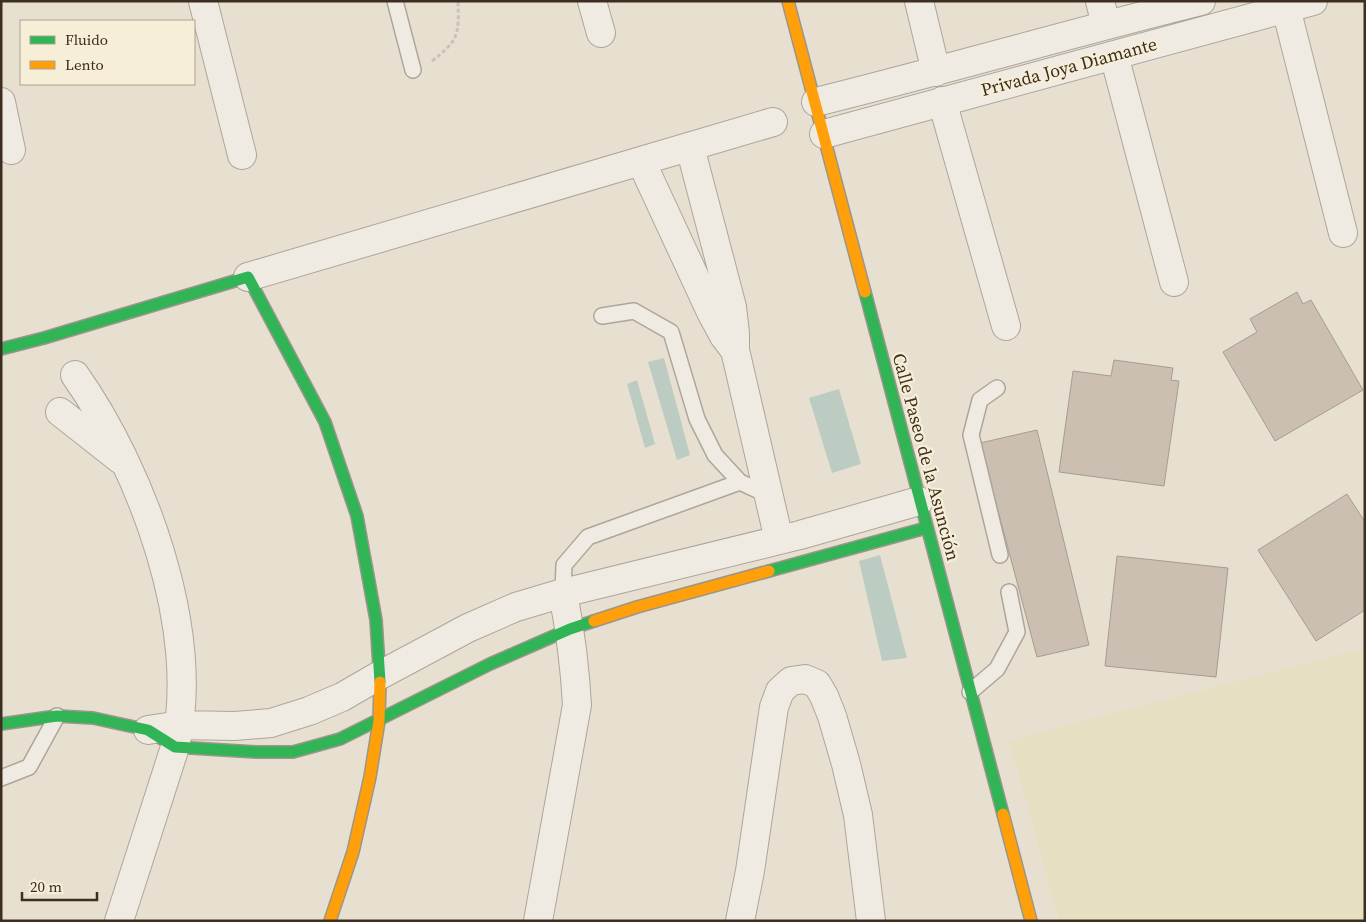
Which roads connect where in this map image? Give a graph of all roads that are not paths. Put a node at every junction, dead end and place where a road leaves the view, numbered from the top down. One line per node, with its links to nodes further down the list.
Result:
1 (203, 1): 21 (street)
2 (395, 1): 12 (lane)
3 (592, 1): 10 (street)
4 (788, 1): 16 (street, Calle Paseo de la Asunción)
5 (919, 1): 13 (street)
6 (1201, 1): 9 (street, Privada Joya Diamante)
7 (1313, 1): 8 (street, Privada Joya Diamante)
8 (1286, 8): 11 (street, Privada Joya Diamante); 23 (street)
9 (1103, 13): 13 (street, Privada Joya Diamante)
10 (601, 33)
11 (1114, 55): 14 (street, Privada Joya Diamante); 25 (street)
12 (413, 70)
13 (936, 72): 16 (street, Privada Joya Diamante)
14 (942, 101): 18 (street, Privada Joya Diamante); 27 (street)
15 (1, 102): 20 (street)
16 (816, 102): 18 (street, Calle Paseo de la Asunción)
17 (773, 122): 19 (street)
18 (824, 134): 36 (street, Calle Paseo de la Asunción)
19 (690, 147): 22 (street); 29 (street)
20 (11, 150)
21 (242, 155)
22 (641, 161): 24 (street); 29 (street)
23 (1343, 233)
24 (248, 277): 28 (street); 45 (street)
25 (1174, 282)
26 (602, 316): 34 (lane)
27 (1006, 326)
28 (1, 349)
29 (735, 350): 35 (street)
30 (74, 375): 33 (street)
31 (997, 388): 40 (lane)
32 (60, 412): 33 (street)
33 (126, 464): 51 (street)
34 (740, 482): 35 (lane); 43 (lane)
35 (768, 494): 38 (street)
36 (919, 501): 37 (street, Calle Paseo de la Asunción); 38 (street)
37 (926, 528): 41 (street); 46 (street, Calle Paseo de la Asunción)
38 (779, 540): 39 (street)
39 (743, 549): 41 (street); 43 (street)
40 (1000, 555)
41 (750, 576): 44 (street)
42 (1009, 592): 46 (lane)
43 (563, 593): 44 (street); 45 (street)
44 (570, 629): 48 (street); 55 (street)
45 (380, 674): 48 (street); 51 (street)
46 (970, 692): 58 (street, Calle Paseo de la Asunción)
47 (57, 716): 49 (street); 50 (street); 52 (lane)
48 (379, 721): 51 (street); 54 (street)
49 (1, 724)
50 (148, 730): 51 (street)
51 (178, 736): 53 (street)
52 (1, 778)
53 (119, 921)
54 (330, 921)
55 (538, 921)
56 (740, 921): 57 (street)
57 (872, 921)
58 (1031, 921)

